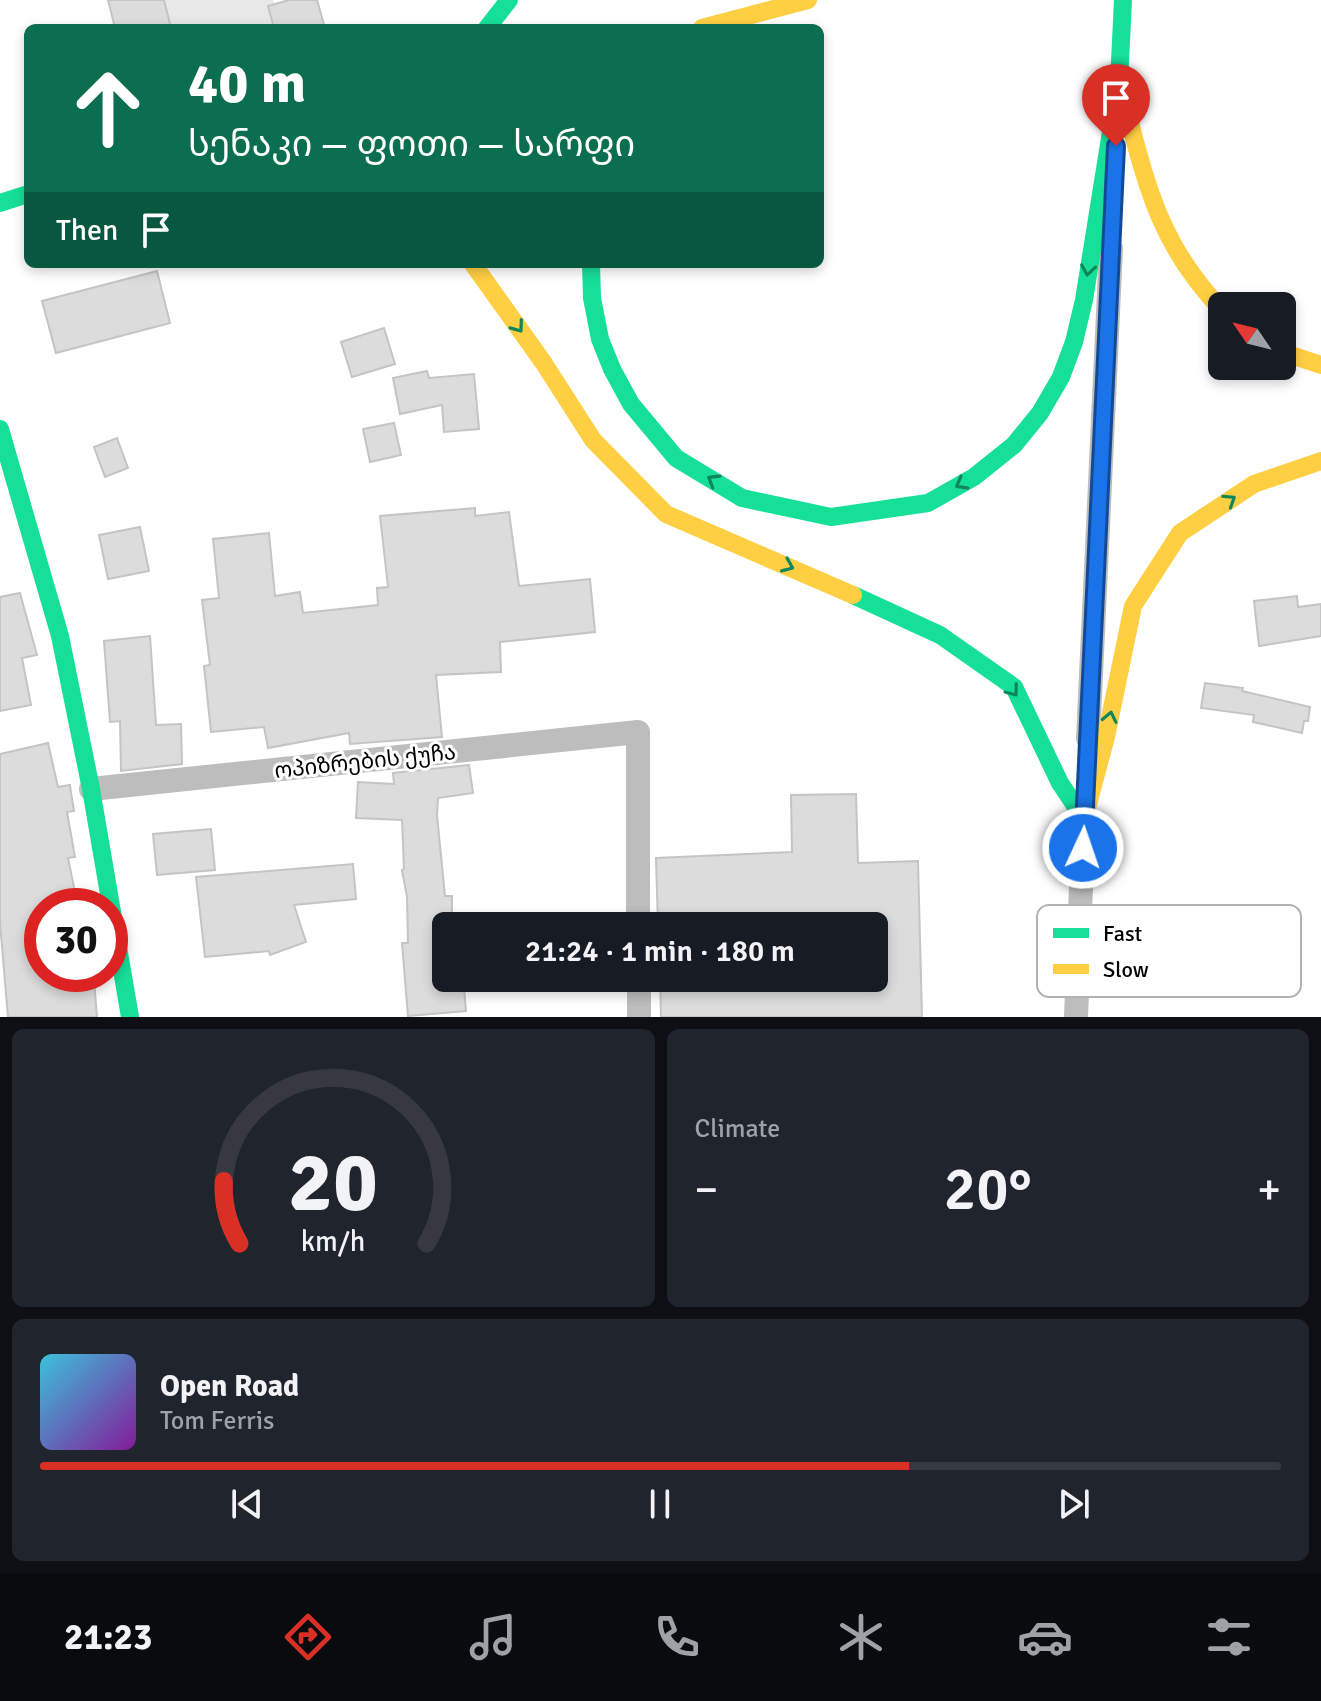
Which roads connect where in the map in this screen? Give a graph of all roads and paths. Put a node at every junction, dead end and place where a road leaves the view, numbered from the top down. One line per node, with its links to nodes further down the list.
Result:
1 (509, 0): 5 (main road)
2 (808, 0): 4 (main road)
3 (1123, 0): 8 (main road)
4 (768, 10): 6 (main road); 7 (main road)
5 (490, 24)
6 (717, 24)
7 (751, 24)
8 (1119, 82): 12 (main road, one-way to 12); 13 (main road); 19 (street)
9 (24, 195): 10 (main road)
10 (0, 203)
11 (476, 268): 19 (main road, one-way to 19)
12 (591, 268)
13 (1208, 297)
14 (1296, 357): 15 (main road)
15 (1321, 365)
16 (0, 429): 18 (main road)
17 (1321, 461): 19 (main road, one-way to 17)
18 (91, 789): 21 (street, ოპიზრების ქუჩა); 24 (main road)
19 (1084, 819): 20 (street)
20 (1081, 905)
21 (638, 912)
22 (639, 992): 25 (street)
23 (1077, 997): 26 (street)
24 (130, 1017)
25 (639, 1017)
26 (1076, 1017)

